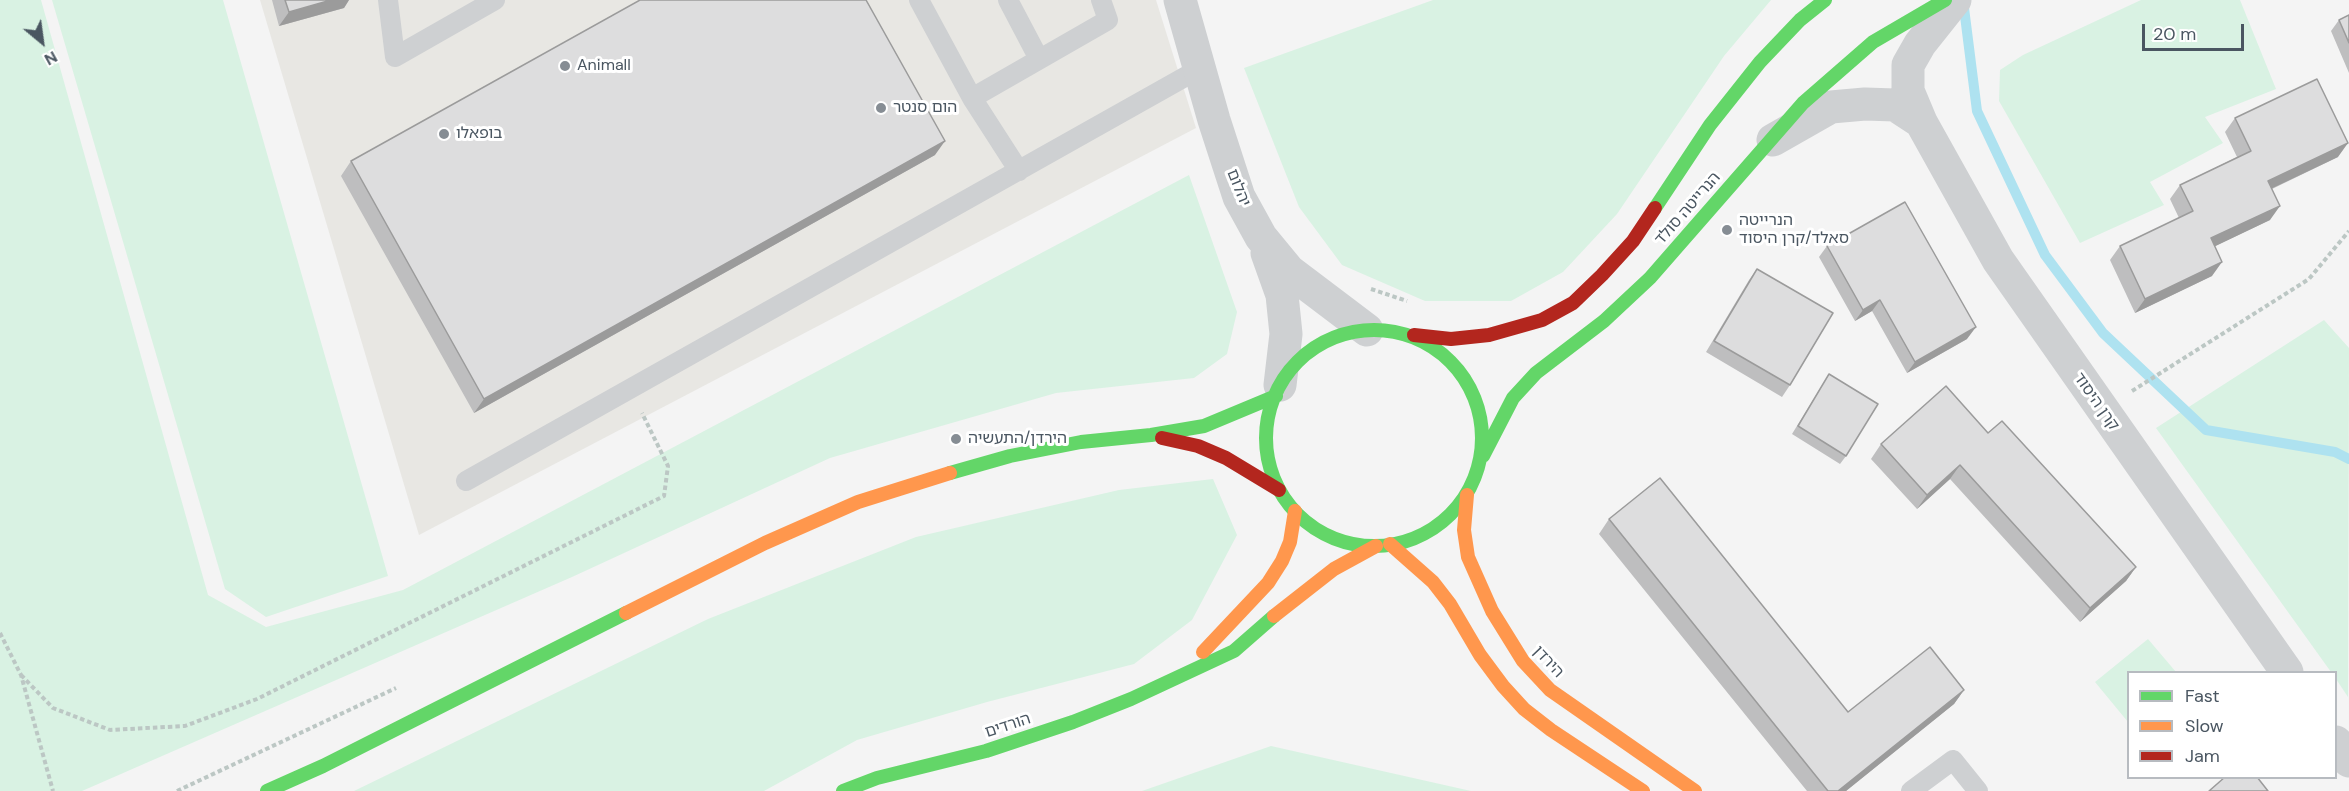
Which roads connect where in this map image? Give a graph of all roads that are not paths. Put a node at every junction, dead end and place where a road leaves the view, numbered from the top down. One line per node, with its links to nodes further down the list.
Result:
1 (388, 0): 2 (lane)
2 (495, 0)
3 (919, 0): 12 (lane)
4 (1008, 0): 10 (lane)
5 (1101, 0): 10 (lane)
6 (1180, 0): 11 (street, יהלום)
7 (1946, 0): 14 (main road, הנרייטה סולד)
8 (1954, 0): 13 (street, קרן היסוד)
9 (1812, 7): 18 (main road, הנרייטה סולד)
10 (1039, 59): 12 (lane)
11 (1199, 69): 15 (lane); 16 (street, יהלום)
12 (972, 98): 15 (lane)
13 (1922, 122): 14 (street, קרן היסוד); 28 (street, קרן היסוד)
14 (1769, 142): 21 (main road, הנרייטה סולד)
15 (1019, 171): 22 (lane)
16 (1261, 237): 17 (street, יהלום); 19 (street)
17 (1367, 330): 18 (main road, הנרייטה סולד); 19 (main road)
18 (1402, 334): 21 (main road)
19 (1278, 390): 20 (main road); 23 (main road)
20 (1151, 435): 23 (main road); 32 (main road)
21 (1480, 463): 24 (main road)
22 (466, 481)
23 (1279, 490): 25 (main road)
24 (1467, 495): 26 (main road); 35 (main road, הירדן)
25 (1295, 511): 27 (main road); 29 (main road, הורדים)
26 (1390, 544): 27 (main road); 34 (main road)
27 (1376, 546): 29 (main road, הורדים)
28 (2286, 671)
29 (1179, 676): 33 (main road, הורדים)
30 (2337, 743): 31 (street)
31 (2349, 761)
32 (267, 791)
33 (843, 791)
34 (1643, 791)
35 (1695, 791)
36 (1911, 791): 37 (lane)
37 (1978, 791)

